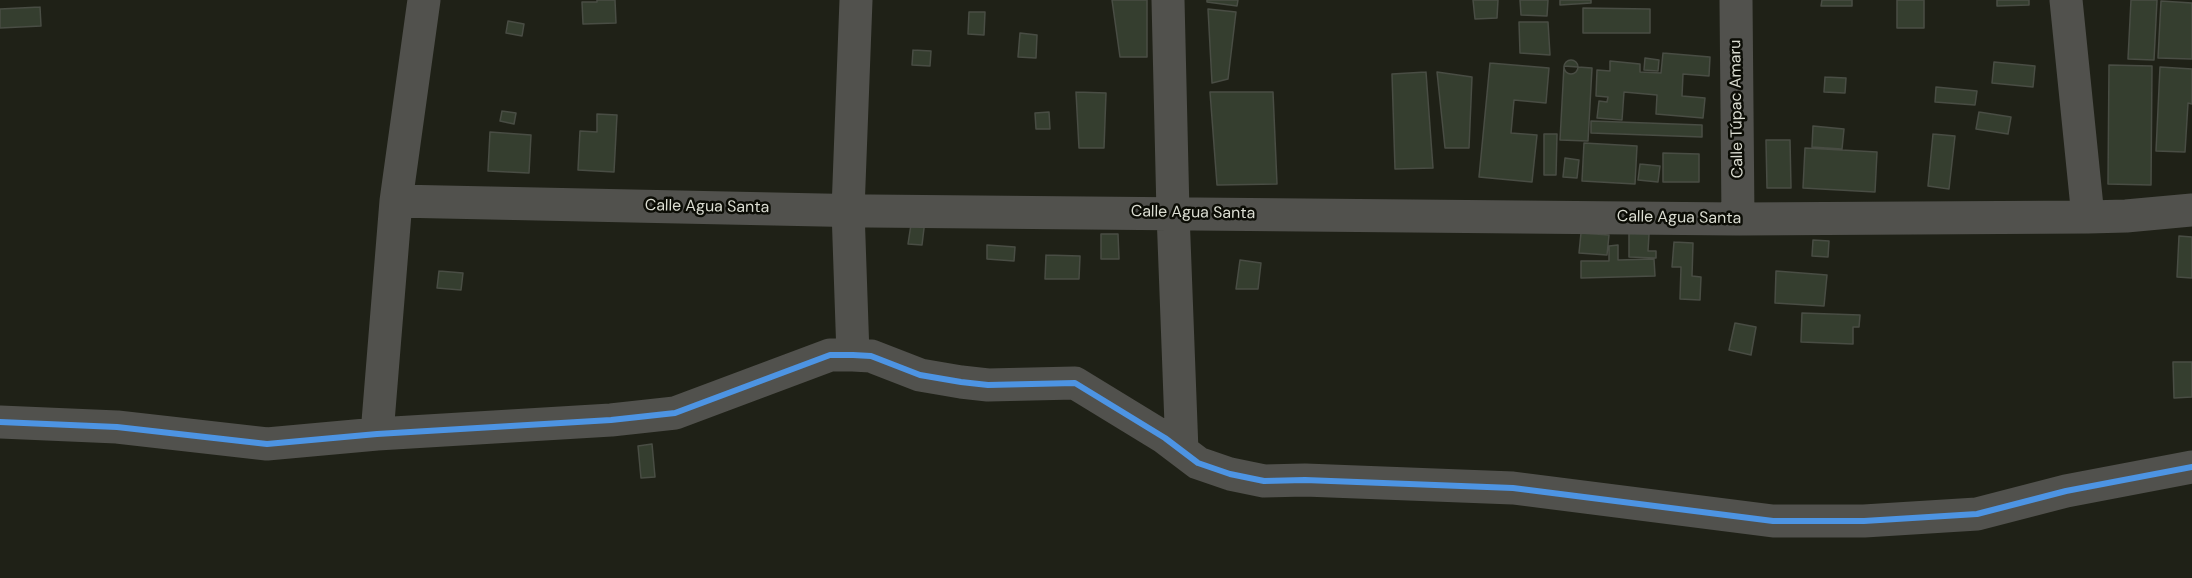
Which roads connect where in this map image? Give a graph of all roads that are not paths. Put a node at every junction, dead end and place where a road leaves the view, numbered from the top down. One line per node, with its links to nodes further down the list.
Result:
1 (424, 0): 6 (street)
2 (856, 0): 7 (street)
3 (1168, 0): 9 (street)
4 (1736, 0): 11 (street, Calle Túpac Amaru)
5 (2066, 0): 10 (street)
6 (396, 201): 7 (street, Calle Agua Santa); 14 (street)
7 (849, 210): 9 (street, Calle Agua Santa); 12 (street)
8 (2192, 210): 10 (street, Calle Agua Santa)
9 (1173, 213): 11 (street, Calle Agua Santa); 15 (street)
10 (2088, 217): 11 (street, Calle Agua Santa)
11 (1738, 219)
12 (853, 356): 14 (street); 15 (street)
13 (0, 422): 14 (street)
14 (377, 434)
15 (1182, 451): 16 (street)
16 (2192, 467)

